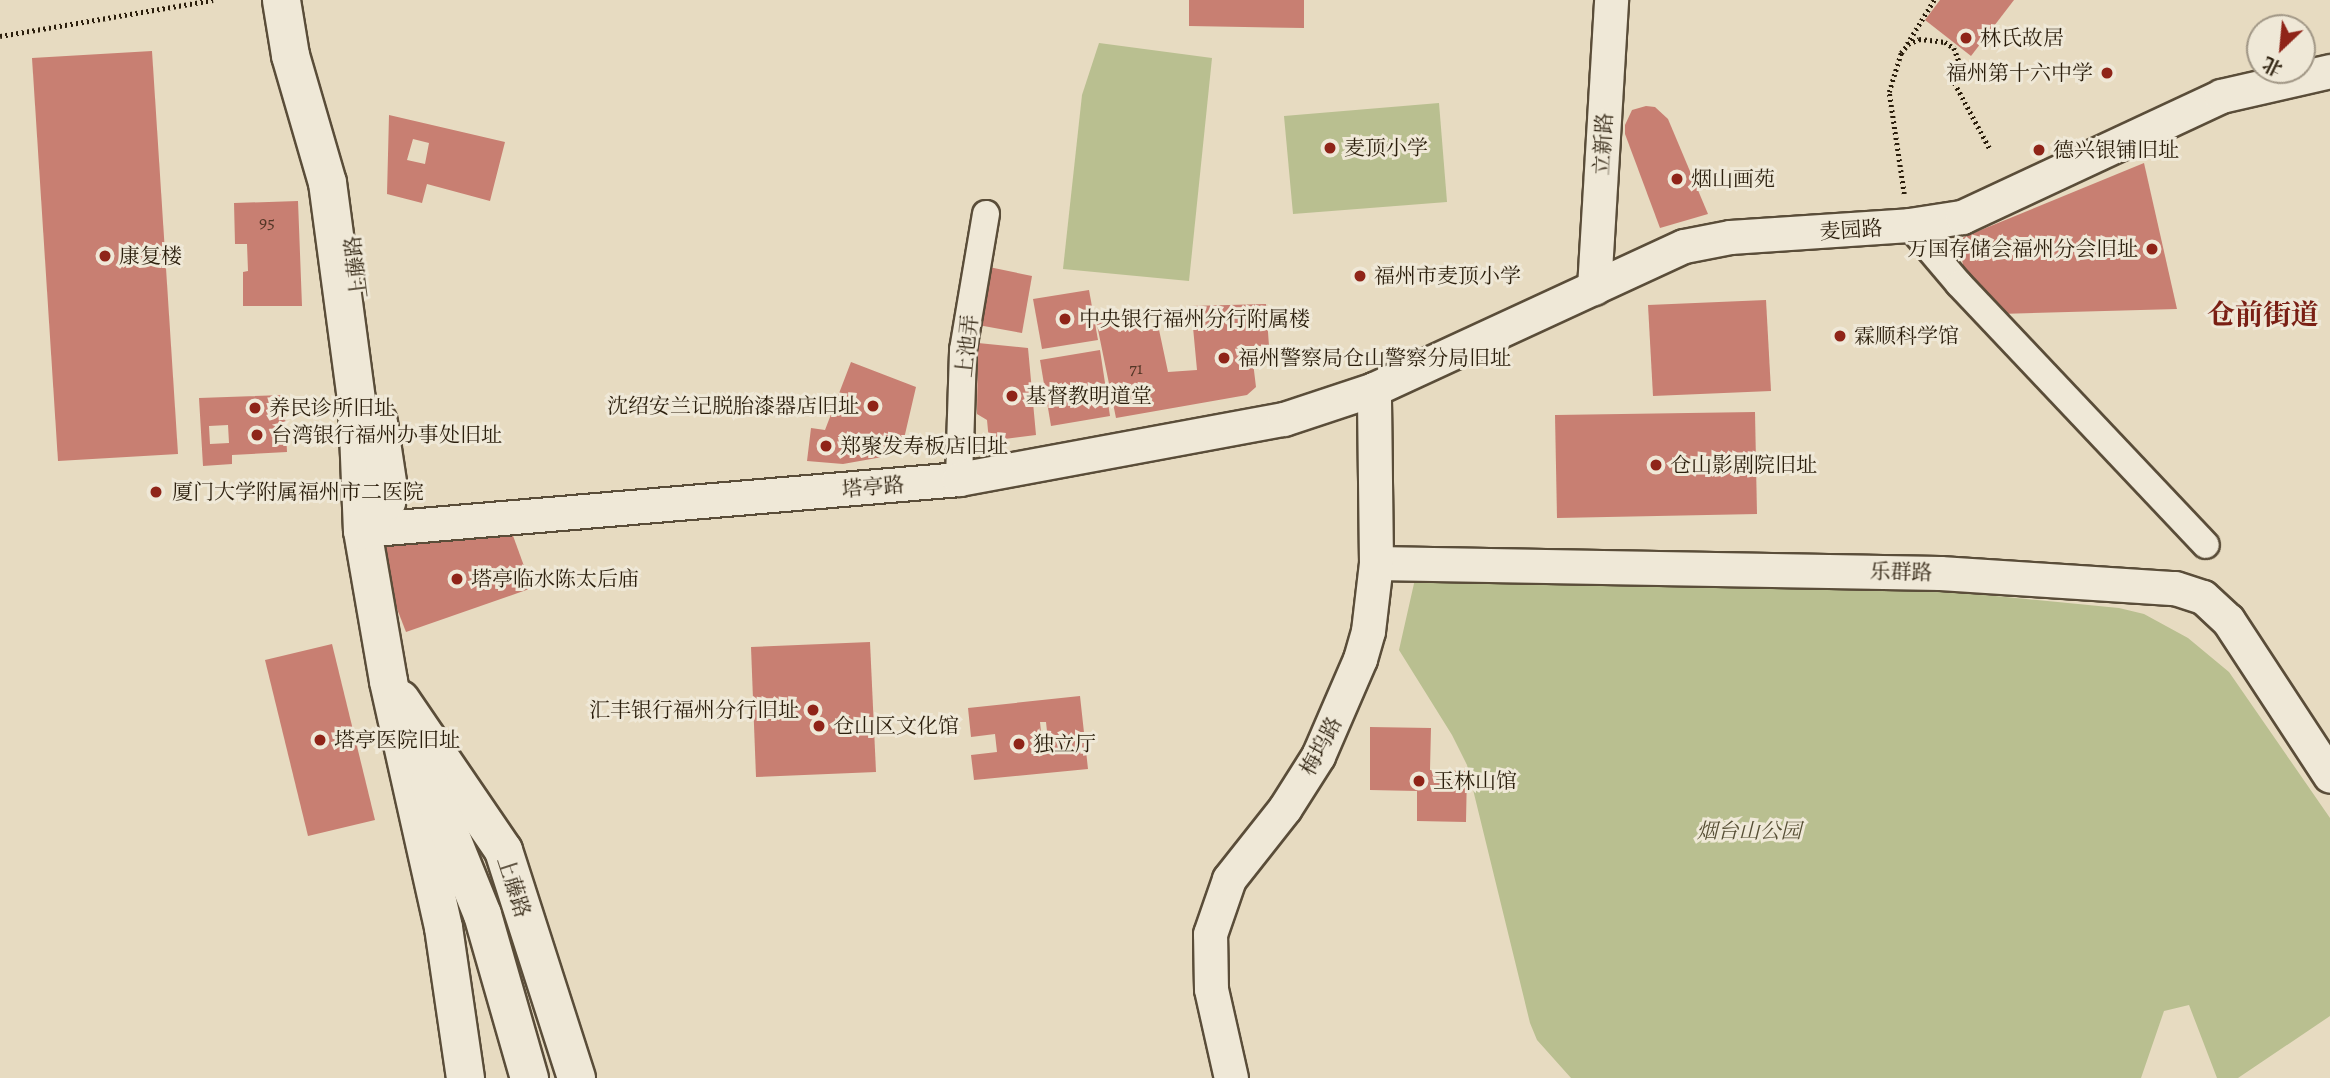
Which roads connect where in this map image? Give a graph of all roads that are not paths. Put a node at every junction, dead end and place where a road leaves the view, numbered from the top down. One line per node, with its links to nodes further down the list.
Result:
1 (281, 0): 10 (main road)
2 (301, 0): 10 (main road, 上藤路)
3 (1611, 0): 7 (street, 立新路)
4 (2330, 71): 6 (street, 麦园路)
5 (986, 214): 9 (street, 上池弄)
6 (1909, 225): 7 (street, 麦园路); 11 (street)
7 (1594, 288): 8 (street, 麦园路)
8 (1374, 389): 9 (street, 塔亭路); 12 (street, 梅坞路)
9 (959, 479): 10 (street, 塔亭路)
10 (362, 530): 13 (main road)
11 (2206, 545)
12 (1376, 563): 14 (street, 乐群路); 18 (street, 梅坞路)
13 (388, 681): 15 (main road); 16 (main road); 17 (main road, 上藤路)
14 (2330, 776)
15 (465, 1078)
16 (529, 1078)
17 (576, 1078)
18 (1231, 1078)

